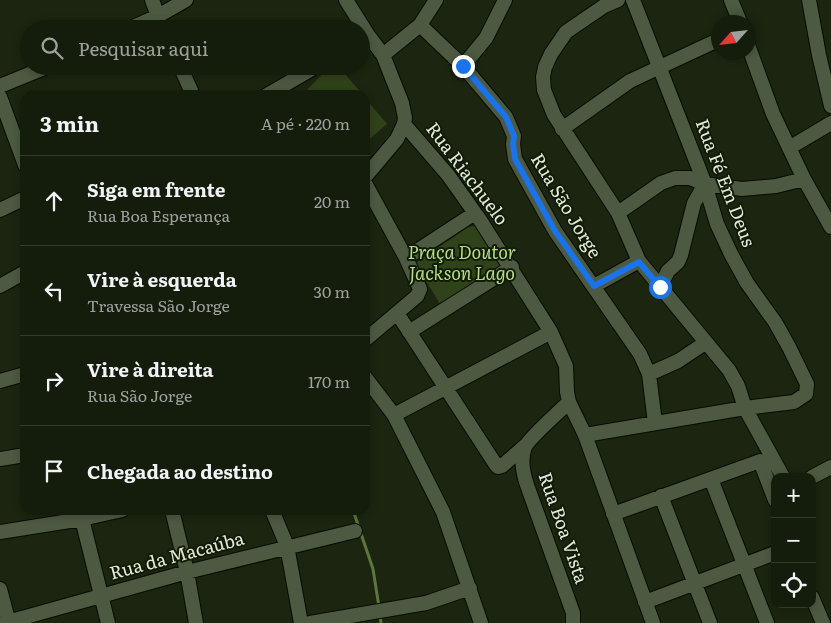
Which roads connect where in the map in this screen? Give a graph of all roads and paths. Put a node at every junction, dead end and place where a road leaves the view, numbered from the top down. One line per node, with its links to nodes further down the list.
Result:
1 (152, 0): 11 (street)
2 (186, 0): 12 (street)
3 (346, 0): 13 (street)
4 (436, 0): 14 (street)
5 (506, 0): 19 (street)
6 (618, 0): 31 (street)
7 (633, 0): 20 (street, Rua Fé Em Deus)
8 (731, 0): 10 (street)
9 (809, 0): 28 (street)
10 (737, 15)
11 (159, 20)
12 (163, 20)
13 (356, 20)
14 (420, 25): 17 (street); 19 (street, Rua São Jorge)
15 (370, 43): 17 (street)
16 (711, 43): 20 (street)
17 (383, 55): 30 (street)
18 (753, 60): 32 (street)
19 (463, 66): 48 (street, Rua São Jorge)
20 (660, 66): 31 (street); 36 (street, Rua Fé Em Deus)
21 (27, 75): 24 (street)
22 (184, 75): 25 (street)
23 (301, 75): 26 (street)
24 (0, 86)
25 (191, 90)
26 (276, 90)
27 (0, 97): 33 (street)
28 (831, 106)
29 (831, 123): 32 (street)
30 (404, 124): 34 (street); 40 (street, Rua Riachuelo)
31 (562, 129): 41 (street)
32 (789, 148): 35 (street)
33 (20, 151)
34 (370, 170)
35 (804, 178): 36 (street); 42 (street)
36 (705, 184): 41 (street); 49 (street); 61 (street, Rua Fé Em Deus)
37 (370, 192): 43 (street)
38 (20, 200): 39 (street)
39 (0, 210)
40 (475, 213): 43 (street); 45 (street, Rua Riachuelo)
41 (618, 213): 44 (street)
42 (831, 226)
43 (406, 258): 50 (street)
44 (639, 262): 48 (street); 49 (street)
45 (512, 268): 51 (street); 52 (street, Rua Riachuelo)
46 (20, 275): 47 (street)
47 (0, 286)
48 (594, 286): 55 (street, Rua São Jorge)
49 (660, 287): 54 (street)
50 (397, 313): 51 (street); 53 (street)
51 (409, 332): 59 (street)
52 (551, 332): 59 (street); 60 (street, Rua Riachuelo)
53 (370, 336)
54 (705, 343): 55 (street); 61 (street)
55 (649, 374): 63 (street, Rua São Jorge)
56 (20, 375): 57 (street)
57 (0, 381)
58 (370, 384): 62 (street)
59 (444, 387): 62 (street); 65 (street)
60 (569, 402): 64 (street, Rua Riachuelo); 65 (street)
61 (745, 408): 63 (street); 69 (street)
62 (394, 415): 86 (street)
63 (655, 423): 64 (street)
64 (585, 435): 74 (street, Rua Riachuelo)
65 (526, 445): 97 (street, Rua Boa Vista)
66 (20, 456): 67 (street)
67 (0, 459)
68 (831, 467): 70 (street)
69 (780, 473)
70 (816, 475)
71 (711, 478): 72 (street); 73 (street); 83 (street)
72 (771, 490)
73 (661, 496): 74 (street); 85 (street)
74 (612, 514): 89 (street, Rua Riachuelo)
75 (100, 515): 78 (street)
76 (173, 515): 84 (street)
77 (274, 515): 81 (street)
78 (82, 519): 80 (street); 88 (street)
79 (355, 531): 81 (street, Rua da Macaúba)
80 (0, 532)
81 (287, 546): 84 (street, Rua da Macaúba); 94 (street)
82 (771, 555): 83 (street)
83 (744, 565): 85 (street); 100 (street)
84 (187, 572): 88 (street, Rua da Macaúba); 93 (street)
85 (695, 584): 89 (street); 99 (street)
86 (470, 588): 95 (street); 96 (street)
87 (0, 589): 91 (street)
88 (101, 596): 91 (street, Rua da Macaúba); 92 (street)
89 (645, 602): 98 (street, Rua Riachuelo)
90 (816, 606): 101 (street)
91 (7, 623)
92 (108, 623)
93 (196, 623)
94 (301, 623)
95 (310, 623)
96 (481, 623)
97 (573, 623)
98 (653, 623)
99 (710, 623)
100 (767, 623)
101 (823, 623)

